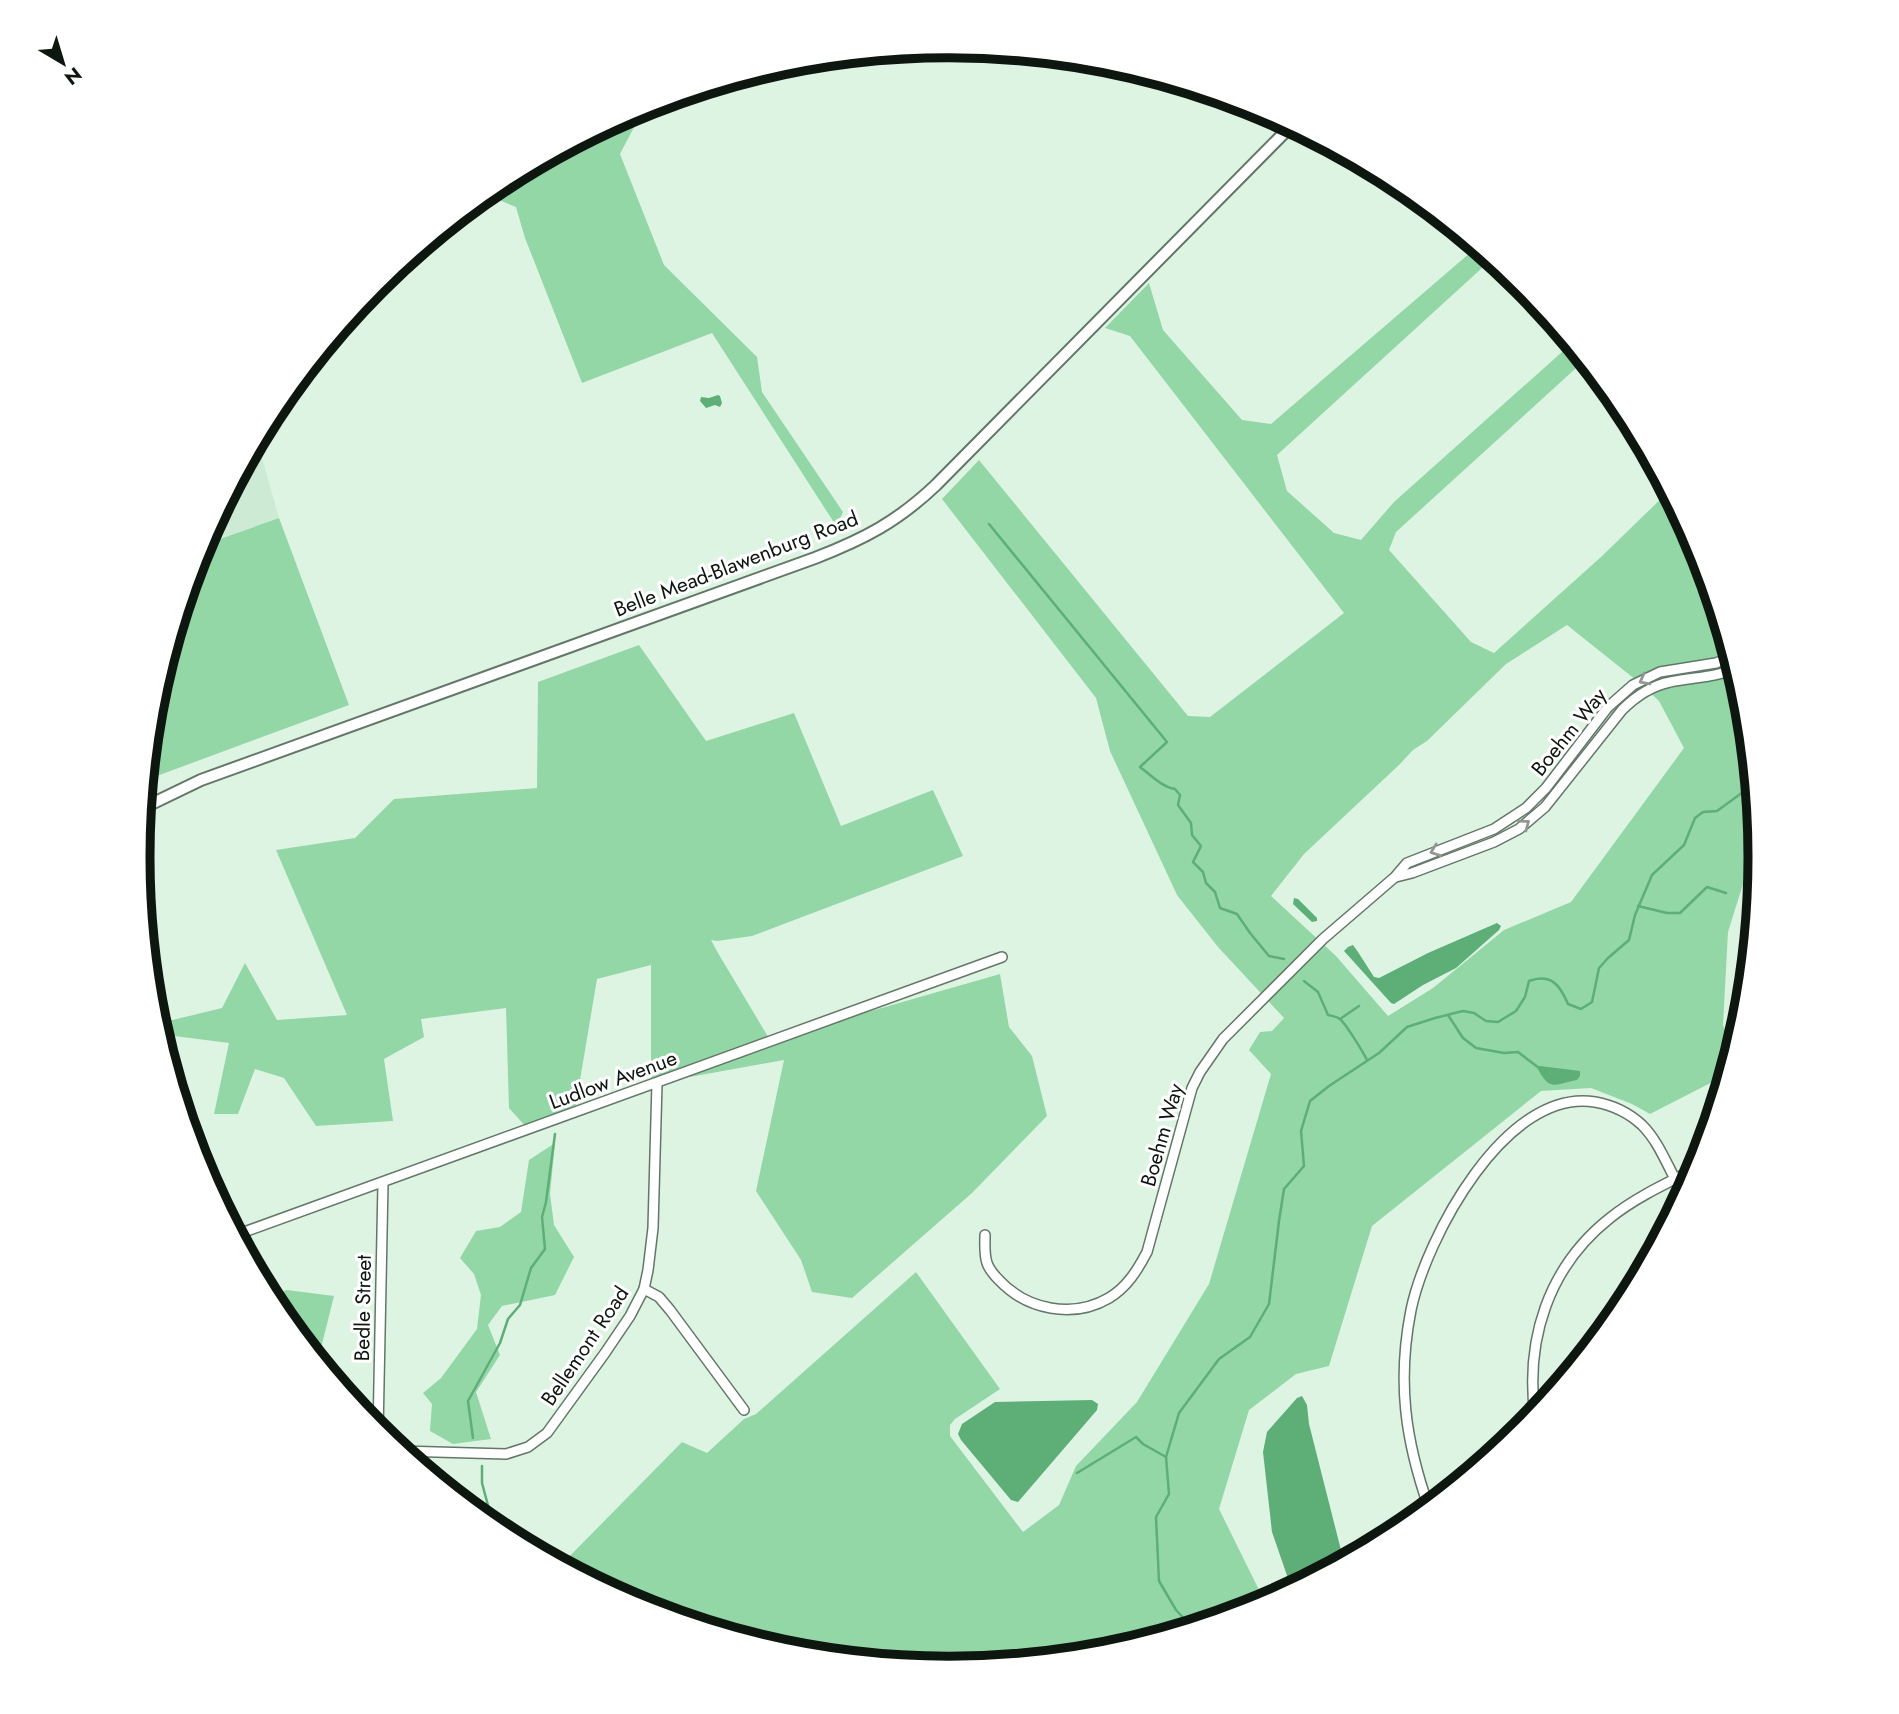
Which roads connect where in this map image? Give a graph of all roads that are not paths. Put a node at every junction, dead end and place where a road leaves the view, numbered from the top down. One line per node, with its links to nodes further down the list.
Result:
1 (1285, 132): 7 (street, Belle Mead-Blawenburg Road)
2 (1724, 659): 3 (street, Boehm Way)
3 (1664, 671): 5 (street); 6 (street, Boehm Way, one-way to 6)
4 (1727, 671): 5 (street, Boehm Way)
5 (1666, 682): 8 (street, Boehm Way)
6 (1539, 796): 8 (street, Boehm Way); 9 (street, Boehm Way)
7 (152, 800)
8 (1550, 801): 10 (street, Boehm Way, one-way to 8)
9 (1478, 835): 10 (street); 11 (street, Boehm Way, one-way to 11)
10 (1485, 845): 11 (street, Boehm Way)
11 (1395, 877): 18 (street, Boehm Way)
12 (1002, 957): 13 (street, Ludlow Avenue)
13 (657, 1083): 16 (street, Ludlow Avenue); 19 (street, Bellemont Road)
14 (1682, 1175): 15 (street)
15 (1675, 1179): 20 (street); 24 (street)
16 (383, 1183): 17 (street, Ludlow Avenue); 22 (street, Bedle Street)
17 (244, 1232)
18 (985, 1235)
19 (644, 1289): 21 (street); 23 (street, Bellemont Road)
20 (1534, 1402)
21 (744, 1410)
22 (378, 1416)
23 (416, 1451)
24 (1426, 1499)

